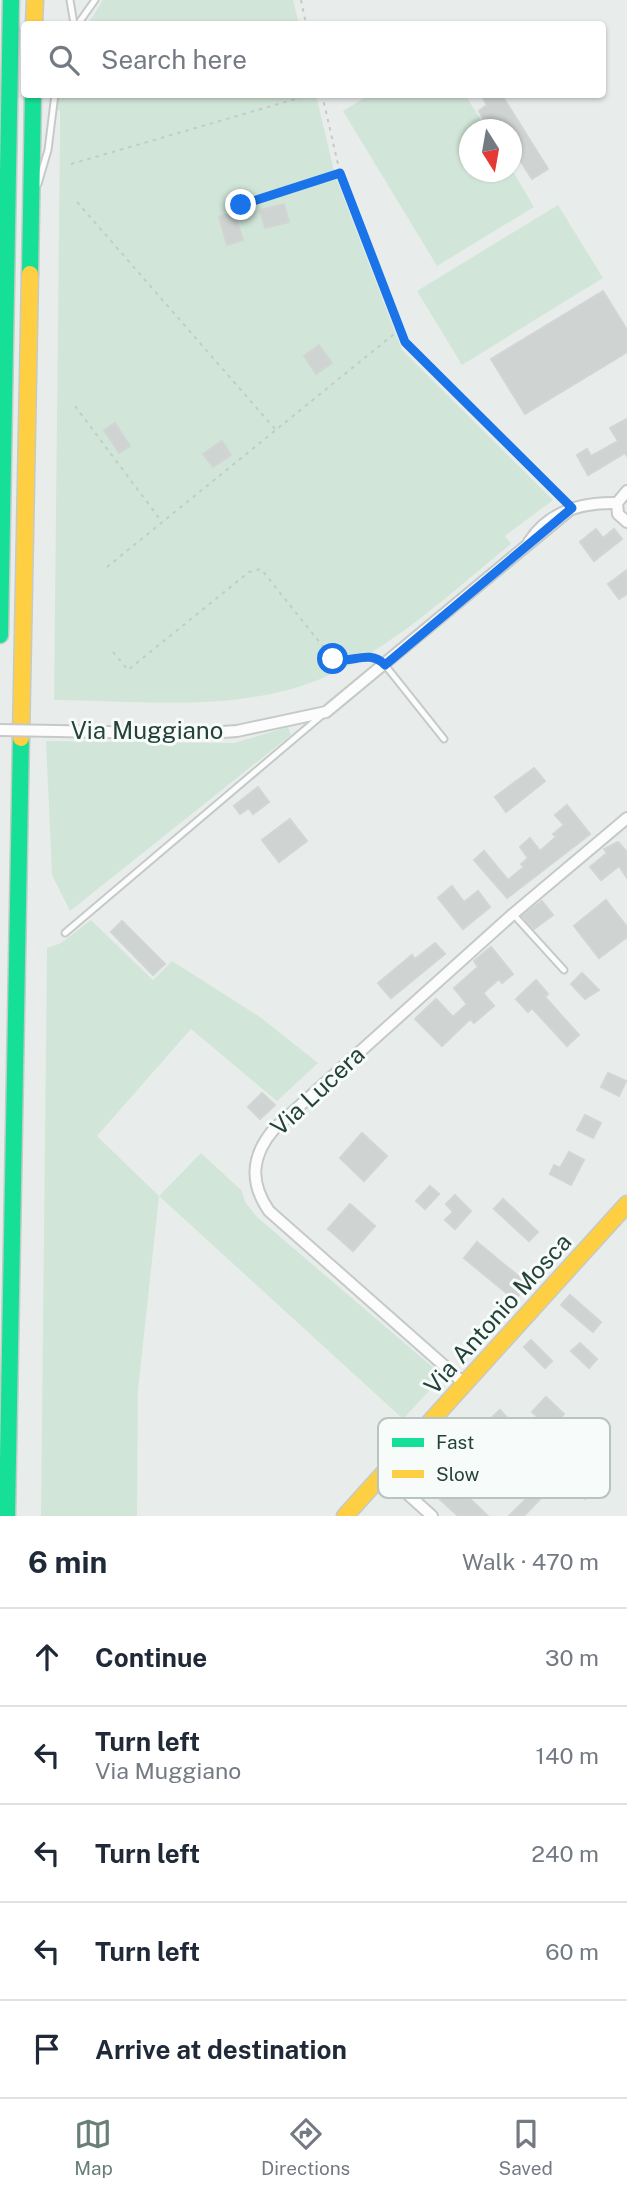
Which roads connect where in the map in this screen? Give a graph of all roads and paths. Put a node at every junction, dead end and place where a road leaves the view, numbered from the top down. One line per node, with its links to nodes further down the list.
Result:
1 (11, 0): 20 (main road)
2 (35, 0): 6 (main road)
3 (70, 0): 7 (lane)
4 (94, 0): 8 (lane)
5 (301, 0): 9 (path)
6 (34, 21)
7 (75, 21)
8 (78, 21)
9 (305, 21)
10 (33, 98): 16 (main road)
11 (54, 98): 16 (lane)
12 (299, 98): 14 (path)
13 (323, 98): 15 (path)
14 (71, 164)
15 (340, 173): 18 (path); 19 (path)
16 (32, 200): 44 (main road)
17 (77, 202): 22 (path)
18 (241, 205)
19 (400, 330): 22 (path); 25 (path)
20 (2, 341): 29 (main road)
21 (75, 406): 26 (path)
22 (275, 430): 26 (path)
23 (627, 491): 24 (street)
24 (617, 503): 25 (street, Via Muggiano); 27 (street)
25 (572, 508): 31 (street, Via Muggiano)
26 (162, 522): 28 (path)
27 (627, 522)
28 (107, 567)
29 (0, 635)
30 (113, 652): 31 (path)
31 (385, 665): 32 (street, Via Muggiano); 34 (lane)
32 (327, 712): 33 (street, Via Muggiano, bridge); 37 (lane)
33 (0, 730)
34 (444, 739)
35 (627, 818): 36 (street, Via Lucera)
36 (513, 914): 38 (lane); 40 (street, Via Lucera)
37 (65, 933)
38 (564, 970)
39 (627, 1204): 40 (main road, Via Antonio Mosca)
40 (466, 1385): 41 (main road, Via Antonio Mosca)
41 (435, 1418)
42 (378, 1478): 45 (main road, Via Antonio Mosca)
43 (412, 1498): 46 (street)
44 (7, 1516)
45 (345, 1516)
46 (432, 1516)

